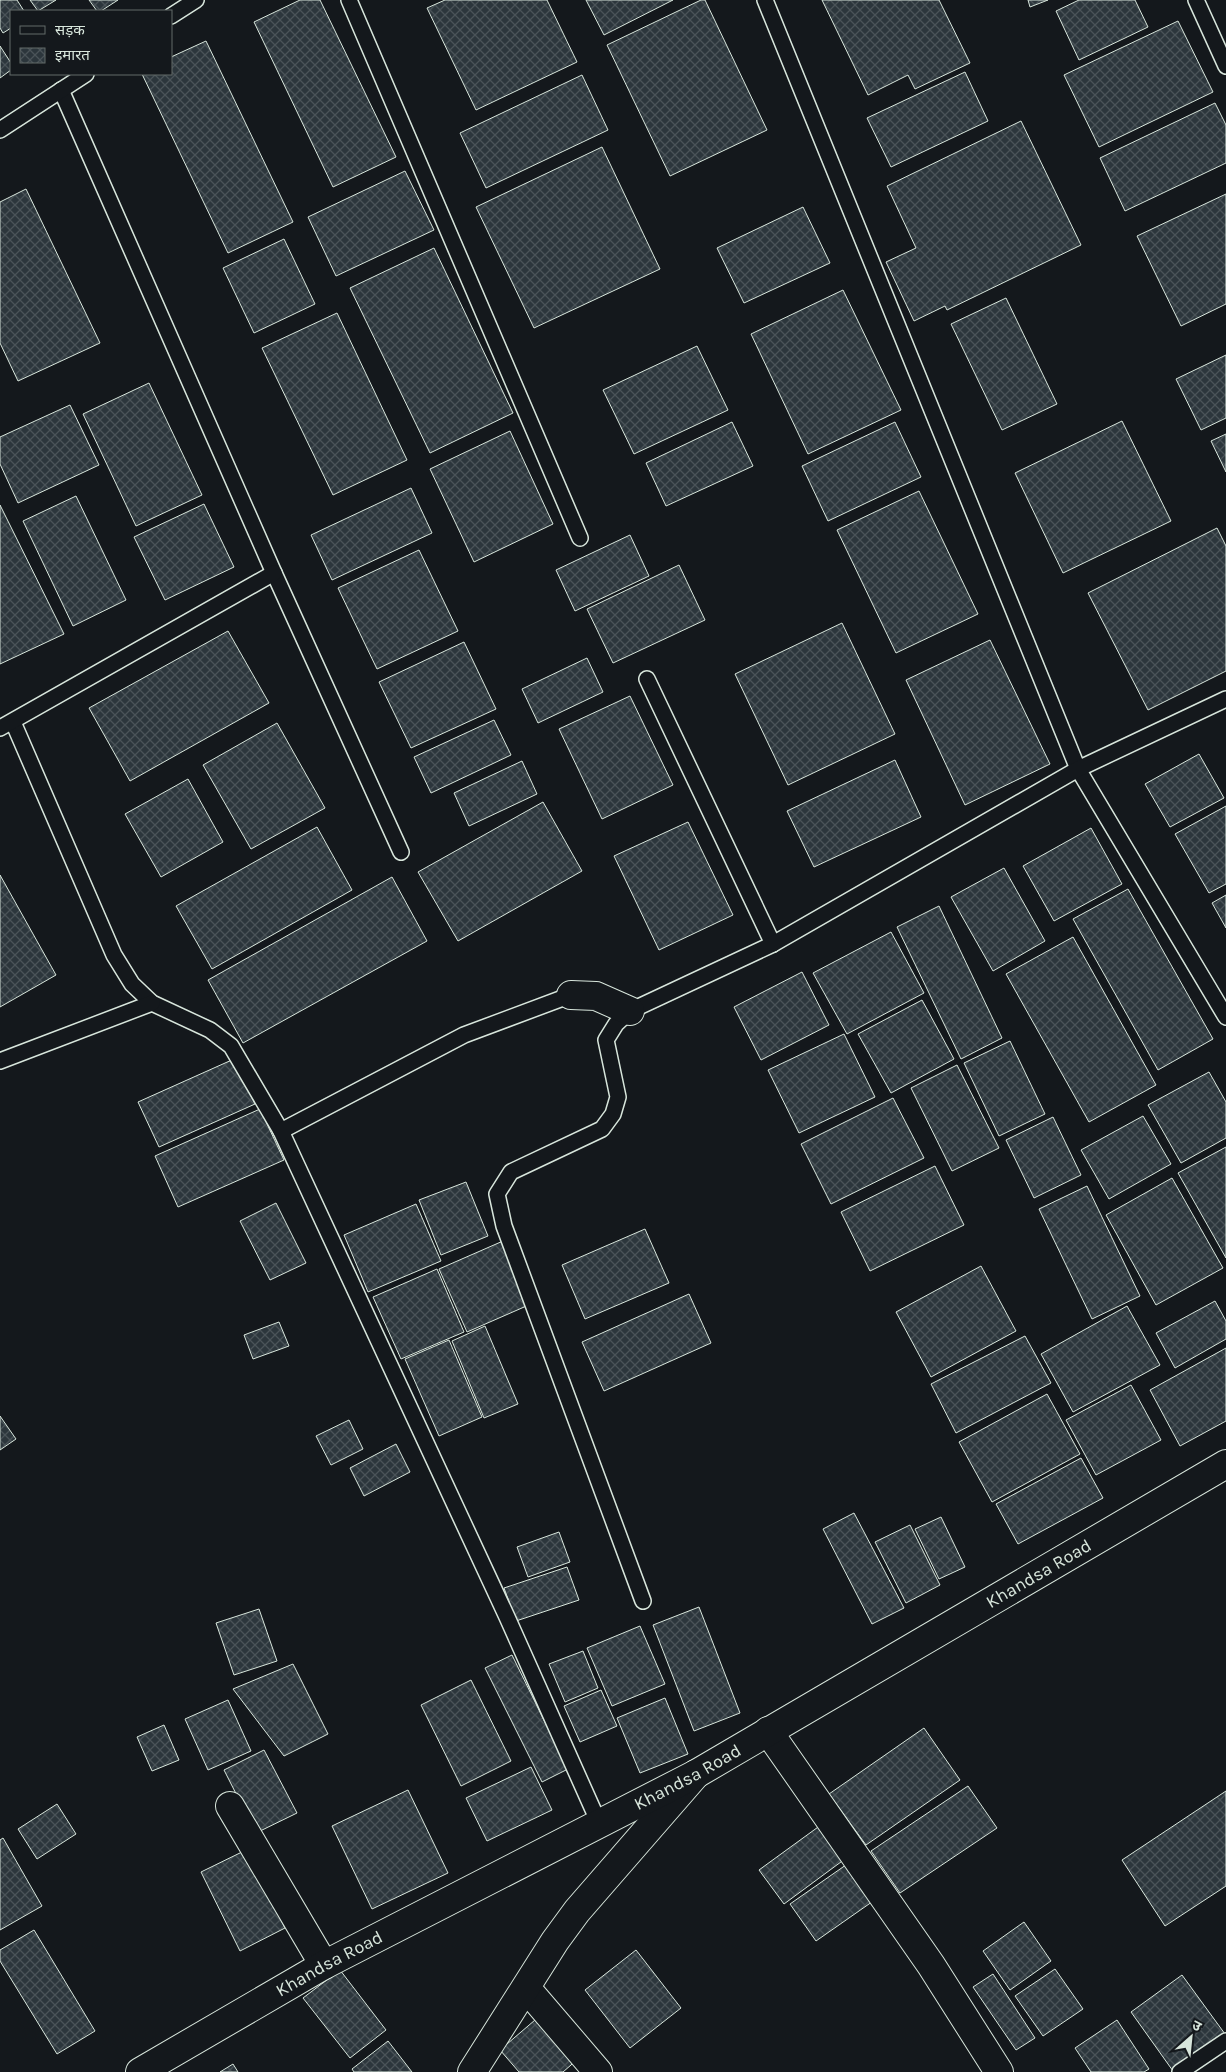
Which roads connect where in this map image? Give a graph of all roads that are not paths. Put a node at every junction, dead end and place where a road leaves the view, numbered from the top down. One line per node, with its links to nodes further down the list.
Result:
1 (196, 0): 5 (lane)
2 (349, 0): 10 (lane)
3 (765, 0): 15 (lane)
4 (1196, 0): 6 (lane)
5 (172, 15)
6 (1226, 66)
7 (84, 75): 8 (lane)
8 (61, 90): 9 (lane); 11 (lane)
9 (0, 130)
10 (580, 538)
11 (274, 573): 14 (lane); 16 (lane)
12 (647, 679): 17 (lane)
13 (1226, 699): 15 (lane)
14 (6, 725): 19 (lane)
15 (1078, 769): 17 (lane); 21 (lane)
16 (401, 852)
17 (774, 944): 20 (lane)
18 (571, 995): 20 (street); 23 (lane)
19 (152, 1003): 22 (lane); 23 (lane)
20 (630, 1011): 25 (lane)
21 (1226, 1017)
22 (0, 1061)
23 (281, 1131): 29 (lane)
24 (1226, 1464): 26 (street, Khandsa Road)
25 (644, 1601)
26 (768, 1732): 27 (street, Khandsa Road); 36 (street)
27 (696, 1774): 29 (street, Khandsa Road); 31 (street)
28 (230, 1806): 30 (street)
29 (599, 1823): 30 (street, Khandsa Road)
30 (324, 1965): 33 (street, Khandsa Road)
31 (527, 1989): 34 (street); 35 (street)
32 (1226, 2041): 37 (lane)
33 (140, 2072)
34 (472, 2072)
35 (598, 2072)
36 (999, 2072)
37 (1180, 2072)

